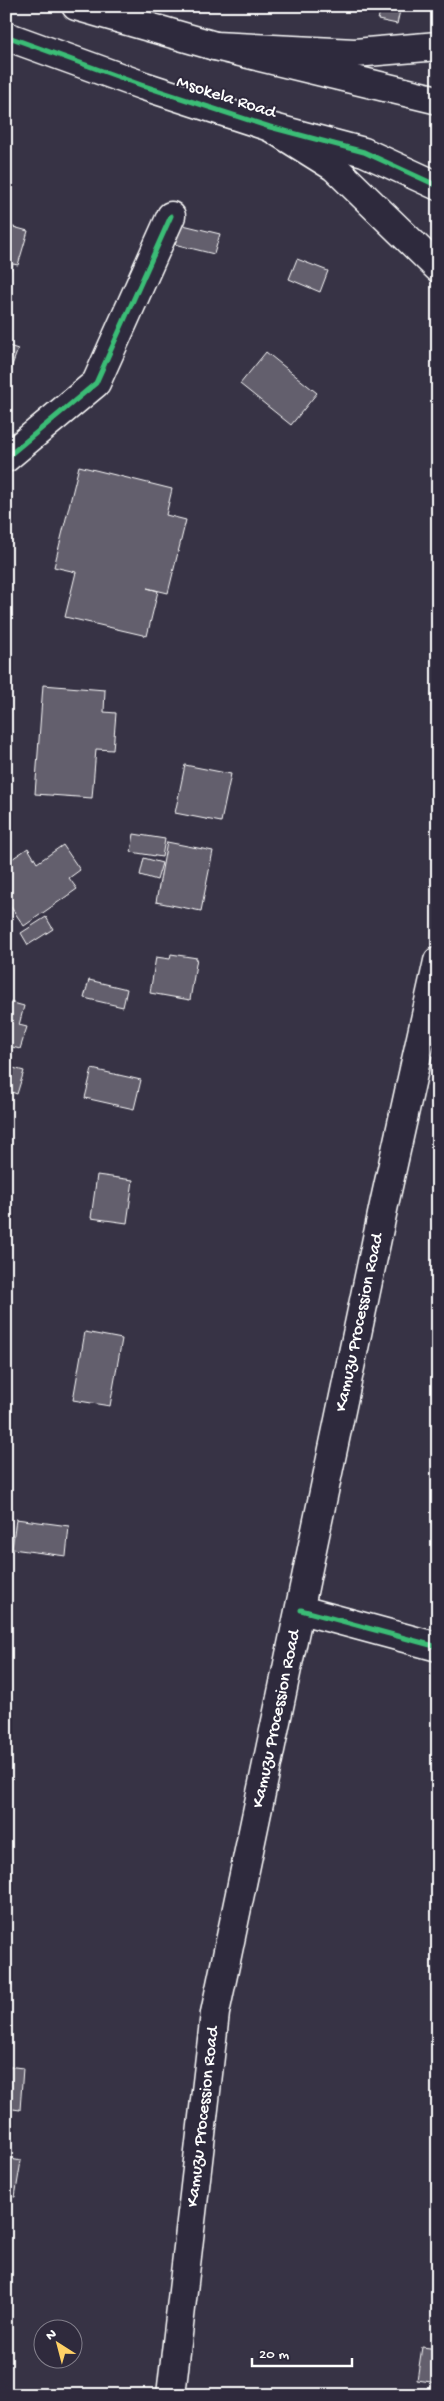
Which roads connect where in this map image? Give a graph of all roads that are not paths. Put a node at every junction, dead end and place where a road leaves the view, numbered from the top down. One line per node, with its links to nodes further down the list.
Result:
1 (76, 6): 3 (main road)
2 (6, 36): 6 (main road, Msokela Road)
3 (216, 46): 4 (main road); 5 (main road)
4 (438, 46)
5 (438, 100)
6 (270, 127): 7 (main road, Msokela Road); 9 (main road)
7 (438, 186)
8 (171, 216): 10 (main road)
9 (438, 268)
10 (6, 458)
11 (438, 961): 12 (main road, Kamuzu Procession Road)
12 (301, 1610): 13 (main road); 14 (main road, Kamuzu Procession Road)
13 (438, 1647)
14 (171, 2395)

